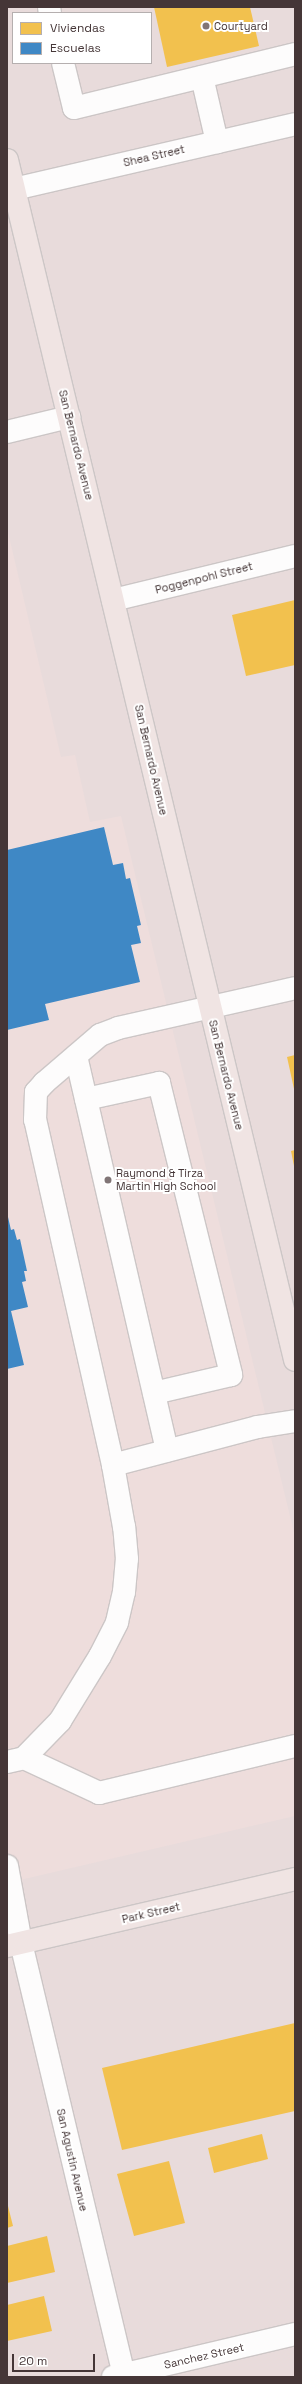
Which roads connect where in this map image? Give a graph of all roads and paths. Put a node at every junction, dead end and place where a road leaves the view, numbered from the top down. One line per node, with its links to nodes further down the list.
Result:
1 (295, 54): 3 (street)
2 (63, 64): 3 (street)
3 (202, 77): 5 (street)
4 (295, 124): 5 (street, Shea Street)
5 (217, 142): 7 (street, Shea Street)
6 (7, 160): 7 (main road, San Bernardo Avenue)
7 (14, 189): 8 (main road, San Bernardo Avenue)
8 (69, 418): 9 (street); 11 (main road, San Bernardo Avenue)
9 (7, 432)
10 (295, 556): 11 (street, Poggenpohl Street)
11 (113, 600): 13 (main road, San Bernardo Avenue)
12 (295, 988): 13 (street)
13 (209, 1008): 14 (street); 16 (main road, San Bernardo Avenue)
14 (76, 1056): 15 (street); 20 (street)
15 (86, 1100): 17 (street); 17 (street)
16 (295, 1360)
17 (154, 1394): 19 (street)
18 (295, 1421): 19 (street)
19 (167, 1451): 20 (street)
20 (113, 1465): 22 (street)
21 (295, 1746): 22 (street)
22 (16, 1760)
23 (7, 1866): 26 (street, San Agustin Avenue)
24 (295, 1879): 26 (main road, Park Street)
25 (7, 1923): 26 (street)
26 (14, 1944): 28 (street, San Agustin Avenue)
27 (295, 2334): 28 (street, Sanchez Street)
28 (120, 2376)

